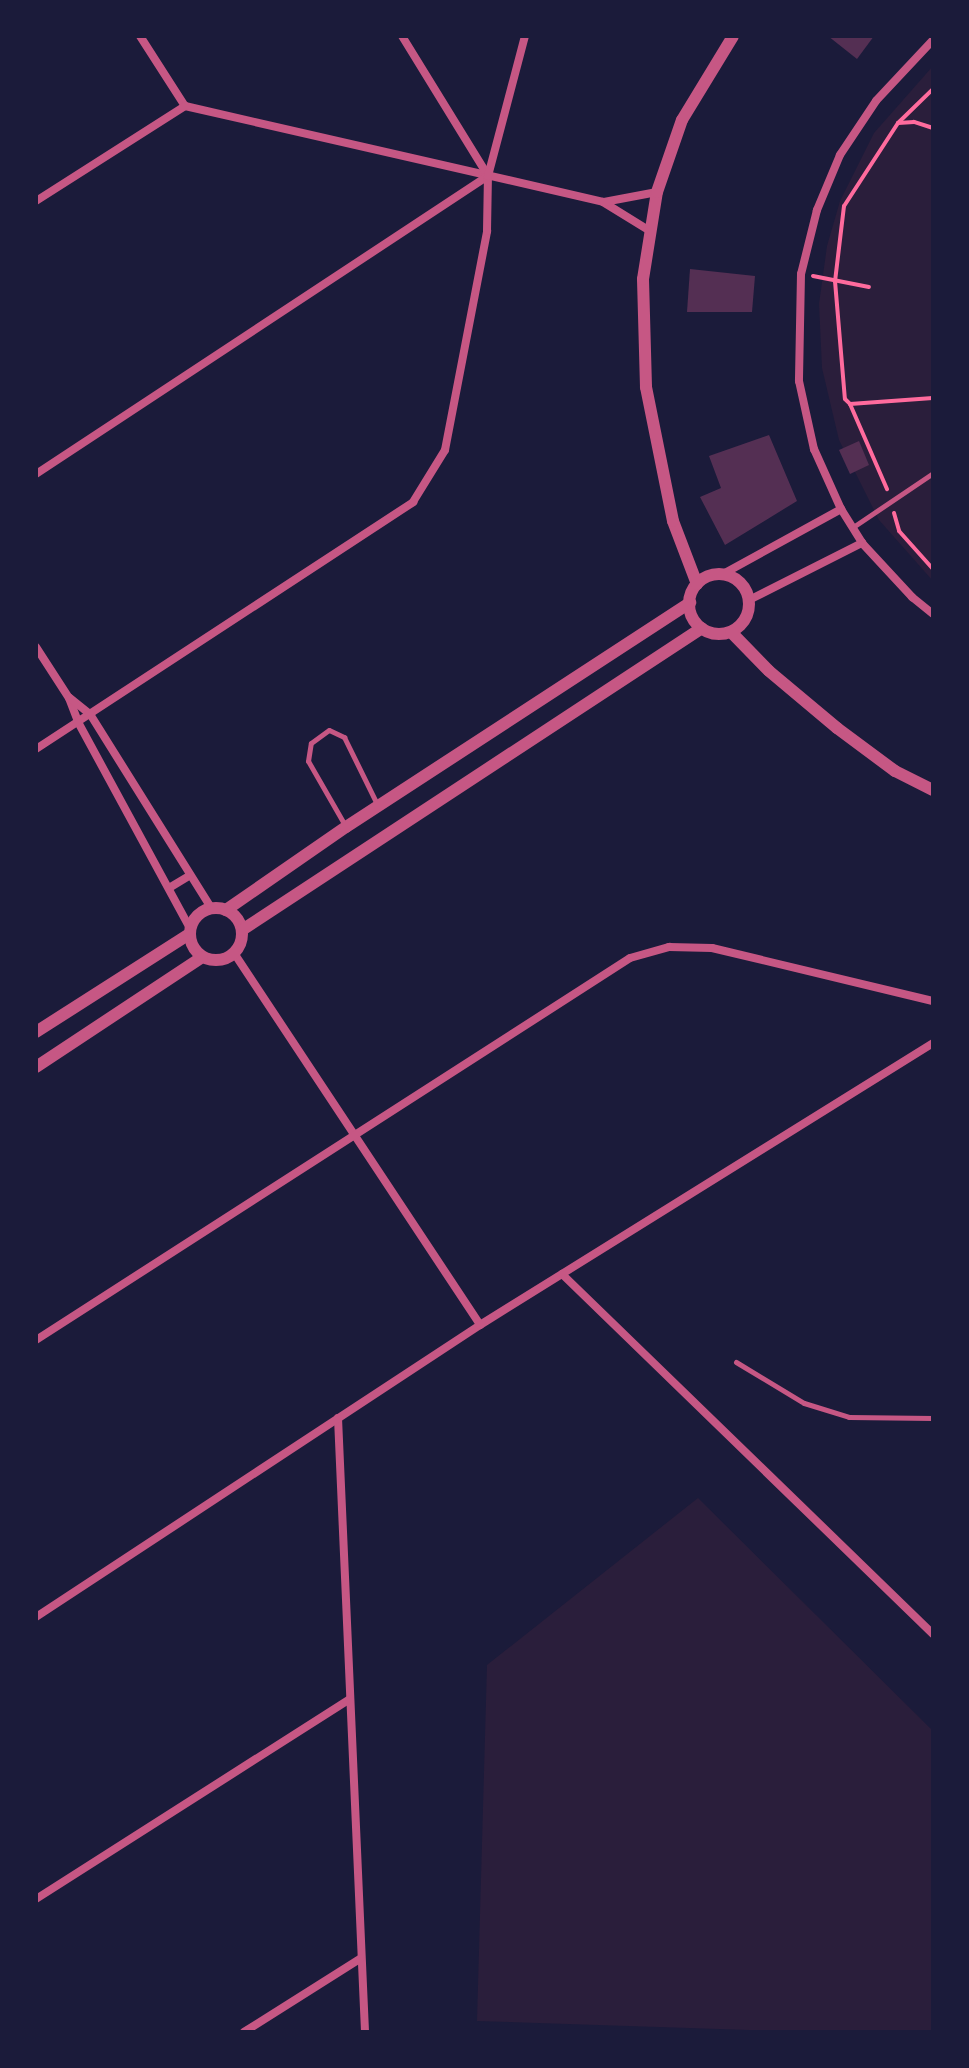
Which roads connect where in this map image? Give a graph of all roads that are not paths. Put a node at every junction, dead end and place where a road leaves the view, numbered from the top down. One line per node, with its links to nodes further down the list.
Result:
1 (140, 36): 6 (street)
2 (402, 36): 7 (street)
3 (525, 36): 7 (street)
4 (733, 36): 8 (street)
5 (933, 40): 14 (street)
6 (185, 106): 7 (street); 9 (street)
7 (488, 176): 10 (street); 13 (street); 26 (street)
8 (657, 192): 10 (street); 11 (street)
9 (36, 201)
10 (603, 202): 11 (street)
11 (650, 231): 18 (street)
12 (933, 473): 15 (lane)
13 (36, 474)
14 (841, 509): 15 (street); 17 (street)
15 (852, 527): 16 (street)
16 (862, 543): 19 (street); 21 (street)
17 (723, 574): 18 (street); 19 (street)
18 (697, 584): 20 (street)
19 (749, 600): 23 (street)
20 (690, 603): 22 (street); 30 (street)
21 (933, 614)
22 (702, 628): 23 (street); 36 (street)
23 (731, 632): 29 (street)
24 (36, 647): 25 (street)
25 (69, 698): 26 (street); 27 (street)
26 (90, 714): 27 (street); 32 (street)
27 (78, 722): 28 (street); 33 (street)
28 (36, 749)
29 (933, 790)
30 (378, 807): 31 (street); 31 (lane)
31 (346, 827): 35 (street)
32 (189, 876): 33 (street); 34 (street)
33 (169, 888): 37 (street)
34 (211, 908): 35 (street); 37 (street)
35 (226, 910): 36 (street)
36 (242, 930): 38 (street)
37 (189, 931): 39 (street); 41 (street)
38 (234, 953): 39 (street); 44 (street)
39 (202, 957): 43 (street)
40 (932, 1002): 44 (street)
41 (36, 1032)
42 (933, 1043): 45 (street)
43 (36, 1067)
44 (353, 1134): 46 (street); 47 (street)
45 (562, 1274): 46 (street); 52 (street)
46 (480, 1325): 49 (street)
47 (36, 1340)
48 (736, 1362): 50 (lane)
49 (338, 1418): 51 (street); 53 (street)
50 (933, 1418)
51 (36, 1617)
52 (933, 1634)
53 (350, 1699): 54 (street); 55 (street)
54 (36, 1899)
55 (361, 1958): 56 (street); 57 (street)
56 (244, 2032)
57 (365, 2032)

